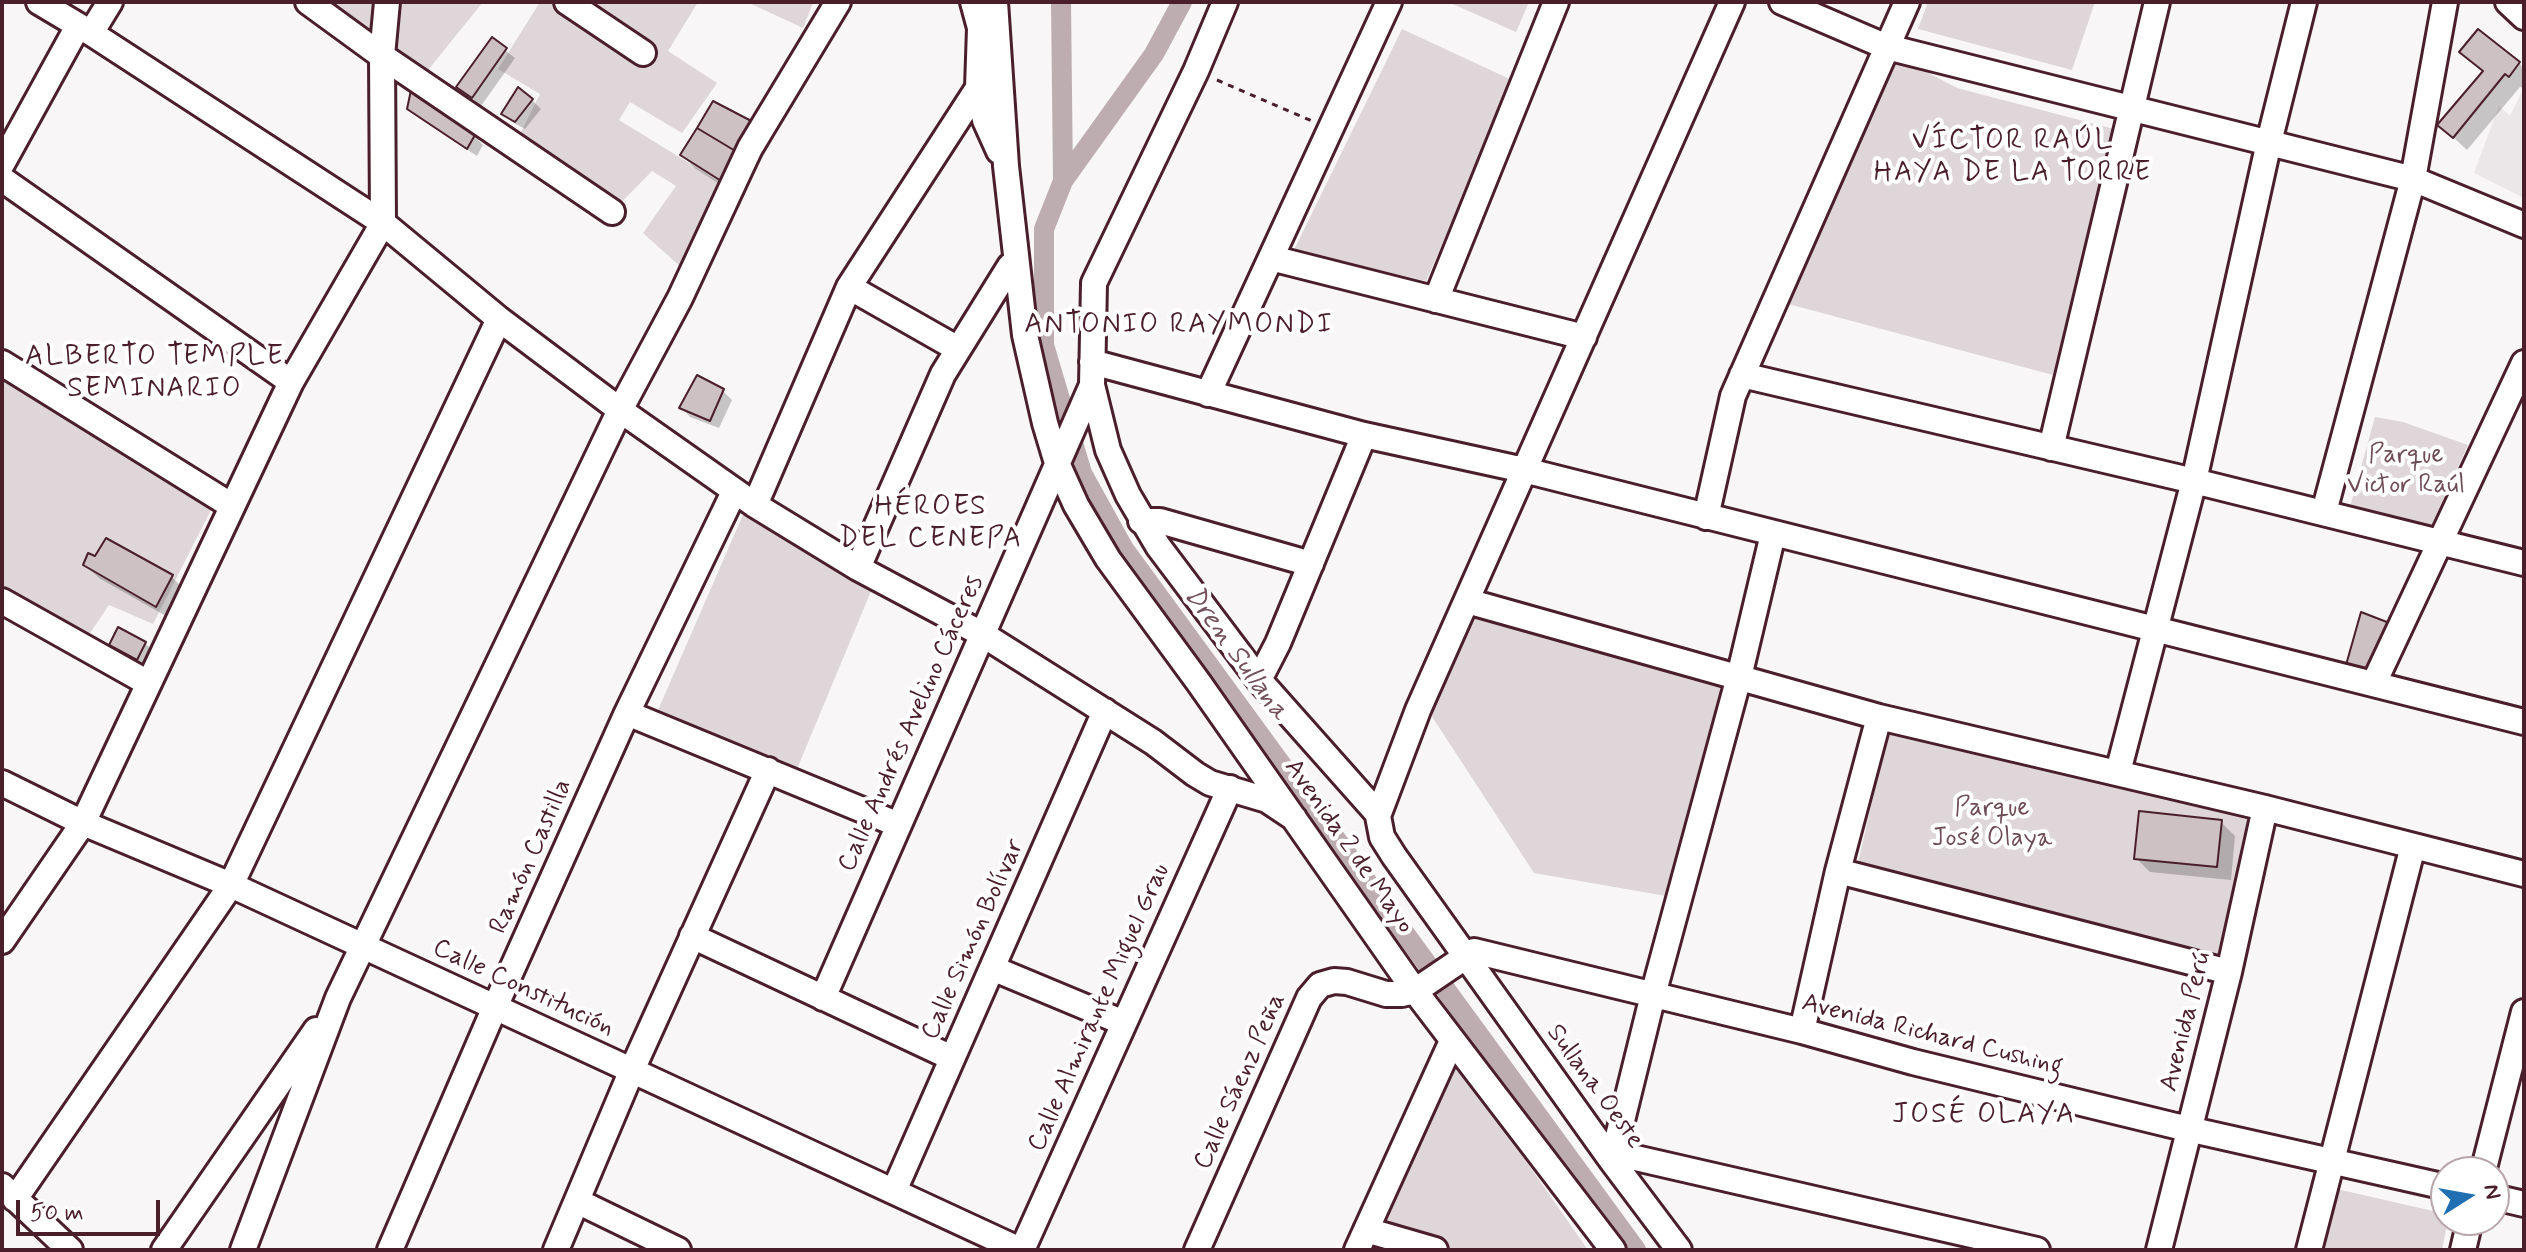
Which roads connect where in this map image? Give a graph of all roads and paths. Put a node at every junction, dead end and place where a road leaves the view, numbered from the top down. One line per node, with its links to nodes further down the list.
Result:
1 (39, 2): 20 (street)
2 (110, 2): 20 (street)
3 (308, 2): 23 (street)
4 (387, 2): 23 (street)
5 (567, 2): 22 (street)
6 (838, 2): 49 (street)
7 (973, 2): 25 (street)
8 (995, 2): 30 (street, Avenida 2 de Mayo)
9 (1225, 2): 24 (street)
10 (1389, 2): 27 (street)
11 (1556, 2): 39 (street)
12 (1732, 2): 41 (street)
13 (1782, 2): 21 (street)
14 (1907, 2): 21 (street)
15 (2157, 2): 26 (street)
16 (2304, 2): 28 (street)
17 (2445, 2): 32 (street)
18 (2508, 2): 19 (street)
19 (2524, 17)
20 (85, 30): 29 (street); 34 (street)
21 (1887, 47): 26 (street); 45 (street)
22 (643, 53)
23 (382, 56): 33 (street); 34 (street)
24 (1196, 71): 27 (path); 47 (street)
25 (978, 88): 30 (street); 38 (street)
26 (2132, 108): 28 (street); 51 (street)
27 (1330, 129): 36 (street)
28 (2269, 142): 32 (street); 54 (street)
29 (2, 164)
30 (1006, 166): 37 (street, Avenida 2 de Mayo)
31 (2, 179): 46 (street)
32 (2413, 179): 35 (street); 58 (street)
33 (612, 212)
34 (383, 223): 40 (street); 46 (street)
35 (2524, 225)
36 (1271, 258): 39 (street); 48 (street)
37 (1017, 264): 42 (street); 52 (street, Avenida 2 de Mayo)
38 (849, 287): 42 (street); 56 (street)
39 (1436, 300): 41 (street)
40 (499, 319): 49 (street); 90 (street)
41 (1584, 337): 53 (street)
42 (958, 349): 65 (street)
43 (2, 363): 57 (street)
44 (2524, 363): 62 (street)
45 (1742, 375): 51 (street); 59 (street)
46 (291, 382): 57 (street)
47 (1090, 383): 48 (street); 52 (street, Calle Andrés Avelino Cáceres); 60 (street)
48 (1208, 394): 50 (street)
49 (620, 410): 55 (street); 93 (street)
50 (1364, 435): 53 (street); 64 (street)
51 (2051, 448): 54 (street)
52 (1060, 457): 69 (street, Calle Andrés Avelino Cáceres); 84 (street, Avenida 2 de Mayo)
53 (1524, 470): 59 (street); 67 (street)
54 (2194, 481): 58 (street); 68 (street)
55 (734, 492): 56 (street); 75 (street, Ramón Castilla)
56 (755, 505): 65 (street)
57 (232, 506): 72 (street)
58 (2324, 512): 62 (street)
59 (1706, 517): 61 (street)
60 (1141, 521): 64 (street); 71 (street)
61 (1773, 534): 68 (street); 70 (street)
62 (2439, 541): 63 (street); 73 (street)
63 (2523, 561)
64 (1311, 564): 71 (street)
65 (858, 568): 69 (street)
66 (2, 601): 72 (street)
67 (1467, 601): 70 (street); 83 (street)
68 (2156, 629): 73 (street); 79 (street)
69 (982, 634): 74 (street); 86 (street, Calle Andrés Avelino Cáceres)
70 (1739, 677): 76 (street); 98 (street)
71 (1259, 680): 83 (street)
72 (148, 683): 85 (street)
73 (2374, 683): 77 (street)
74 (1105, 711): 81 (street); 95 (street, Calle Simón Bolívar)
75 (627, 713): 78 (street); 101 (street, Ramón Castilla)
76 (1879, 717): 79 (street); 88 (street)
77 (2524, 722)
78 (768, 770): 86 (street); 91 (street)
79 (2118, 772): 82 (street)
80 (2, 783): 85 (street, Calle Constitución)
81 (1230, 788): 84 (street); 103 (street, Calle Almirante Miguel Grau)
82 (2265, 808): 87 (street); 96 (street, Avenida Perú)
83 (1378, 814): 94 (street, Sullana Oeste)
84 (1294, 818): 97 (street, Avenida 2 de Mayo)
85 (83, 823): 90 (street, Calle Constitución); 92 (street)
86 (899, 825): 100 (street, Calle Andrés Avelino Cáceres)
87 (2413, 846): 89 (street); 111 (street)
88 (1838, 871): 96 (street); 104 (street)
89 (2524, 874)
90 (231, 885): 93 (street, Calle Constitución); 114 (street)
91 (692, 936): 100 (street); 107 (street)
92 (2, 941)
93 (363, 946): 99 (street); 101 (street, Calle Constitución)
94 (1462, 959): 97 (street); 98 (street, Avenida Richard Cushing); 110 (street, Sullana Oeste)
95 (992, 968): 103 (street); 106 (street, Calle Simón Bolívar)
96 (2229, 972): 108 (street, Avenida Perú)
97 (1418, 989): 105 (street, Avenida 2 de Mayo); 124 (street, Calle Sáenz Peña)
98 (1653, 995): 104 (street, Avenida Richard Cushing); 110 (street)
99 (338, 998): 118 (street); 119 (street)
100 (823, 998): 106 (street)
101 (495, 1007): 107 (street, Calle Constitución); 120 (street, Ramón Castilla)
102 (2524, 1012): 109 (street)
103 (1124, 1023): 123 (street, Calle Almirante Miguel Grau)
104 (1802, 1031): 108 (street, Avenida Richard Cushing)
105 (1452, 1041): 116 (street); 126 (street, Avenida 2 de Mayo)
106 (952, 1058): 113 (street, Calle Simón Bolívar)
107 (632, 1070): 113 (street, Calle Constitución); 115 (street)
108 (2188, 1129): 111 (street, Avenida Richard Cushing); 129 (street, Avenida Perú)
109 (2487, 1156)
110 (1613, 1157): 127 (street, Sullana Oeste); 128 (street)
111 (2332, 1162): 112 (street, Avenida Richard Cushing); 130 (street)
112 (2430, 1183)
113 (894, 1191): 123 (street, Calle Constitución)
114 (8, 1193): 117 (street)
115 (577, 1201): 121 (street); 122 (street)
116 (1361, 1240): 125 (street)
117 (70, 1250)
118 (164, 1250)
119 (243, 1250)
120 (390, 1250)
121 (556, 1250)
122 (678, 1250)
123 (1021, 1250)
124 (1197, 1250)
125 (1435, 1250)
126 (1612, 1250)
127 (1679, 1250)
128 (2037, 1250)
129 (2159, 1250)
130 (2309, 1250)

